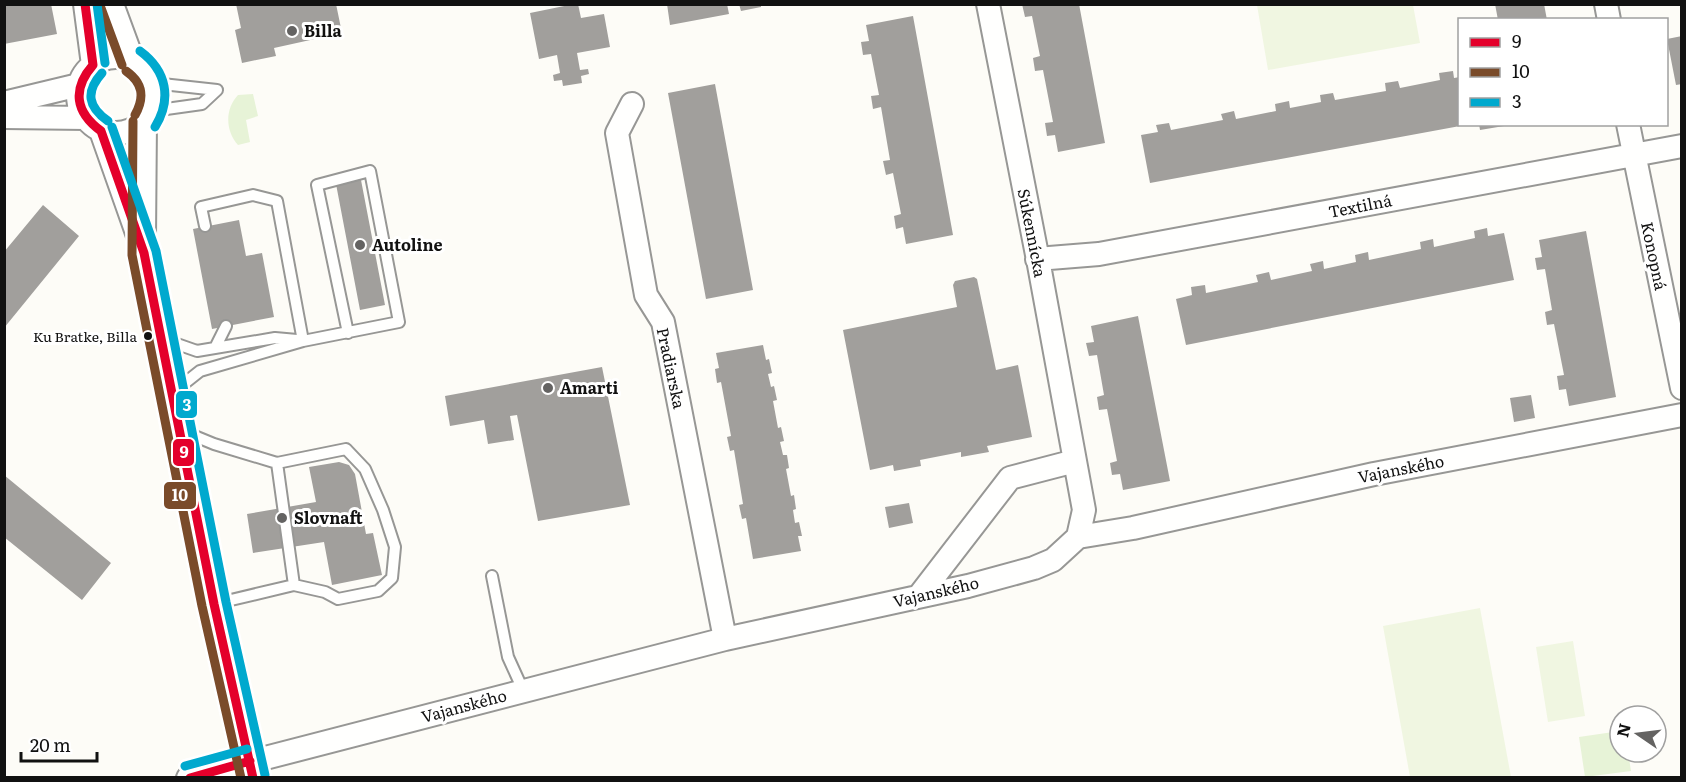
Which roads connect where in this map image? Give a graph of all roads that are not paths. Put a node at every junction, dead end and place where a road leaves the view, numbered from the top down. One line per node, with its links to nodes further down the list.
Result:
1 (85, 4): 5 (street)
2 (112, 4): 4 (street)
3 (988, 4): 18 (street, Súkennícka)
4 (133, 61): 5 (street); 6 (street)
5 (93, 65): 7 (street)
6 (153, 83): 10 (street); 10 (lane)
7 (79, 85): 8 (street); 12 (street)
8 (4, 103)
9 (632, 104): 35 (street, Pradiarska)
10 (148, 116): 12 (street); 17 (street)
11 (4, 117): 12 (street)
12 (93, 124): 17 (street)
13 (1628, 126): 15 (street, Konopná)
14 (1682, 146): 15 (street, Textilná)
15 (1633, 155): 18 (street, Textilná); 24 (street, Konopná)
16 (206, 226): 22 (lane)
17 (144, 253): 21 (street)
18 (1038, 259): 28 (street, Súkennícka)
19 (225, 326): 23 (lane)
20 (348, 333): 20 (lane); 22 (lane)
21 (160, 338): 23 (lane); 25 (street)
22 (303, 341): 23 (lane); 25 (lane)
23 (215, 348)
24 (1682, 388)
25 (171, 394): 27 (street)
26 (1682, 415): 30 (street, Vajanského)
27 (179, 429): 29 (lane); 34 (street)
28 (1076, 461): 30 (street, Súkennícka); 33 (street)
29 (277, 463): 32 (lane); 32 (lane)
30 (1078, 537): 33 (street, Vajanského)
31 (492, 576): 36 (lane)
32 (294, 585): 34 (lane)
33 (919, 596): 35 (street, Vajanského)
34 (214, 604): 37 (street)
35 (725, 639): 36 (street, Vajanského)
36 (523, 690): 37 (street, Vajanského)
37 (252, 769): 38 (street, Vajanského)
38 (188, 777)

